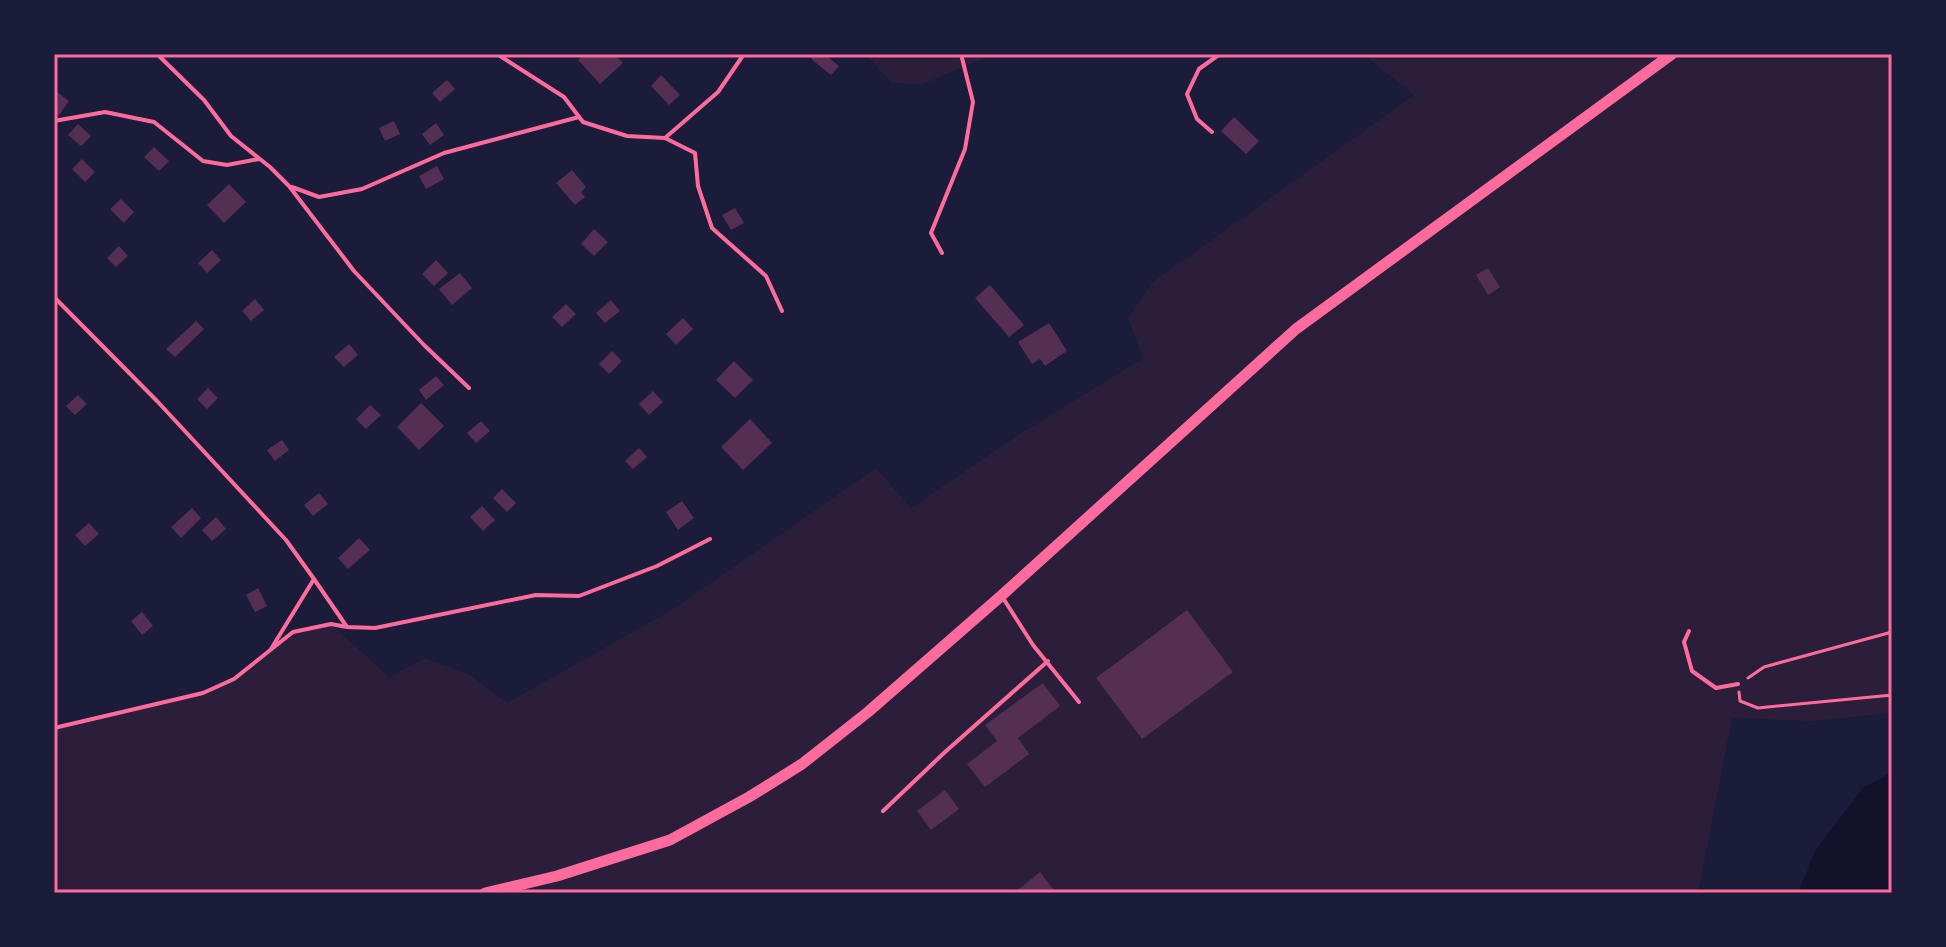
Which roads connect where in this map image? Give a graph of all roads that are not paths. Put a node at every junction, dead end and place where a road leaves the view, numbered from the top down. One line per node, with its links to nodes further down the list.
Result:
1 (157, 54): 11 (lane)
2 (497, 54): 7 (lane)
3 (744, 54): 10 (lane)
4 (961, 54): 13 (lane)
5 (1220, 54): 9 (lane)
6 (1672, 54): 19 (street)
7 (579, 117): 10 (lane); 12 (lane)
8 (54, 121): 11 (lane)
9 (1212, 132)
10 (665, 138): 15 (lane)
11 (259, 159): 12 (lane)
12 (289, 186): 16 (lane)
13 (942, 253)
14 (54, 297): 18 (lane)
15 (782, 311)
16 (469, 388)
17 (710, 539): 20 (lane)
18 (314, 579): 20 (lane); 22 (lane)
19 (1001, 596): 23 (lane); 28 (street)
20 (347, 627): 22 (lane)
21 (1689, 631): 24 (lane)
22 (271, 649): 26 (lane)
23 (1048, 661): 25 (lane); 27 (lane)
24 (1738, 684)
25 (1079, 702)
26 (54, 728)
27 (883, 811)
28 (485, 893)

